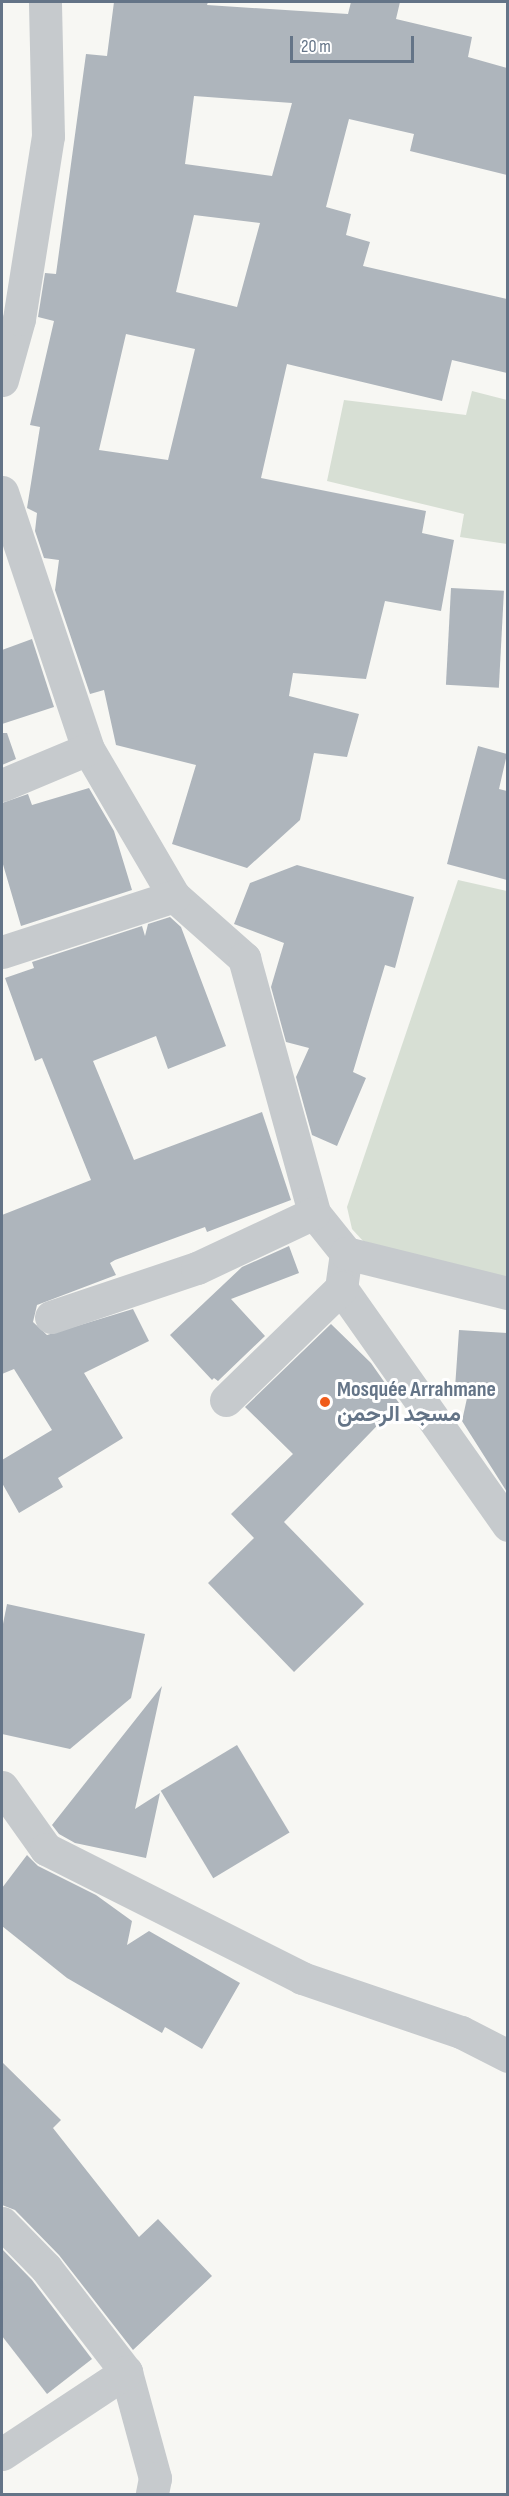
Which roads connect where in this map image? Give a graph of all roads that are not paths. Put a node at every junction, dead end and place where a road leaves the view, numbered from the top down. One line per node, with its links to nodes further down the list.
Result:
1 (45, 2): 2 (street)
2 (2, 380)
3 (2, 492): 4 (street)
4 (87, 749): 5 (street); 6 (street)
5 (2, 785)
6 (174, 896): 7 (street); 8 (street)
7 (2, 952)
8 (314, 1213): 9 (street); 12 (street)
9 (346, 1253): 10 (street); 11 (street)
10 (341, 1288): 13 (street); 14 (street)
11 (507, 1293)
12 (51, 1317)
13 (226, 1400)
14 (507, 1525)
15 (2, 1787): 16 (street)
16 (507, 2056)
17 (2, 2223): 18 (street)
18 (126, 2372): 19 (street); 20 (street)
19 (2, 2454)
20 (152, 2494)

